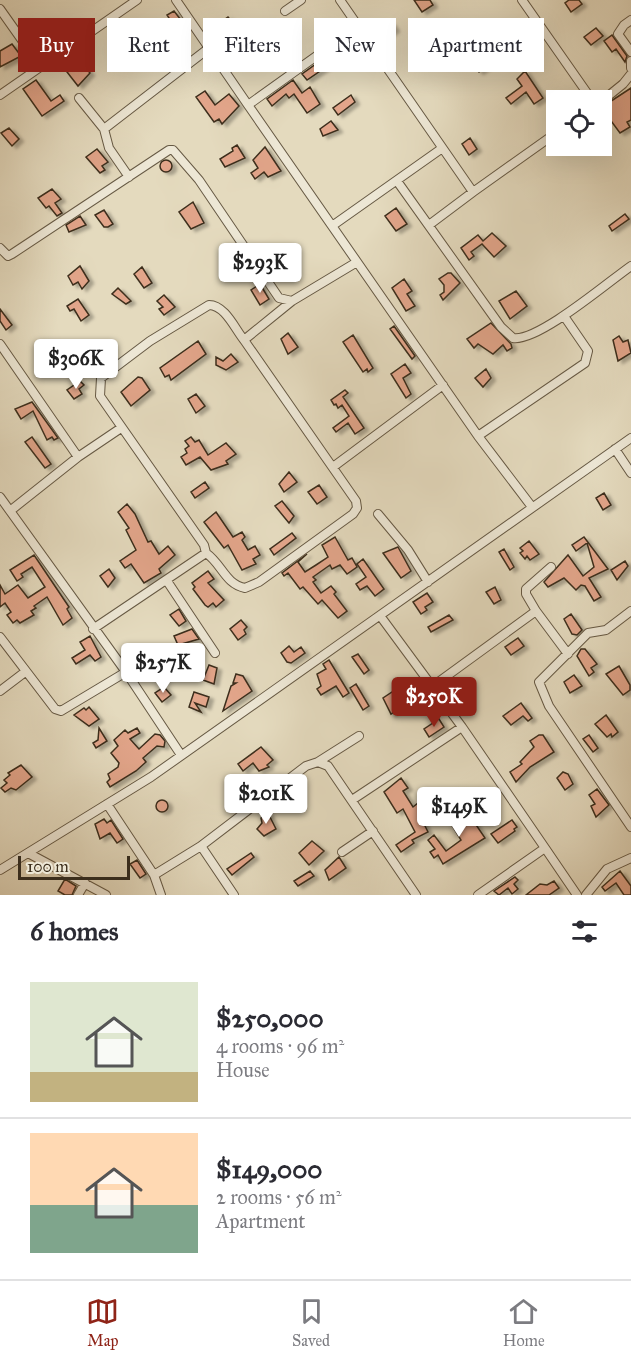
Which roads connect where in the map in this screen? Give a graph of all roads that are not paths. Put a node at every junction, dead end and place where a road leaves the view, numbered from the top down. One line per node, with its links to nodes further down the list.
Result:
1 (137, 0): 10 (street)
2 (176, 0): 12 (street)
3 (301, 0): 7 (street)
4 (340, 0): 8 (street)
5 (522, 0): 22 (street)
6 (0, 9): 11 (street)
7 (285, 11)
8 (351, 18)
9 (631, 20): 13 (street)
10 (95, 29)
11 (18, 34)
12 (203, 39)
13 (631, 52)
14 (203, 53): 27 (street)
15 (314, 58): 26 (street)
16 (631, 61): 17 (street)
17 (631, 68)
18 (34, 72): 24 (street)
19 (225, 72): 26 (street)
20 (388, 72): 29 (street)
21 (631, 74): 23 (street)
22 (585, 90)
23 (612, 93)
24 (0, 95)
25 (79, 98): 27 (street)
26 (248, 105): 34 (street)
27 (104, 129): 30 (street)
28 (546, 140): 32 (street)
29 (441, 148): 31 (street); 32 (street)
30 (129, 177): 35 (street); 38 (street)
31 (397, 181): 33 (street); 34 (street)
32 (473, 192): 33 (street)
33 (429, 225): 39 (street)
34 (332, 226): 36 (street)
35 (0, 248)
36 (357, 262): 38 (street); 42 (street)
37 (631, 266): 39 (street)
38 (292, 301): 40 (street)
39 (564, 316): 44 (street)
40 (244, 340): 43 (street); 48 (street)
41 (0, 344): 47 (street)
42 (443, 385): 44 (street); 48 (street)
43 (121, 428): 47 (street); 54 (street)
44 (478, 436): 51 (street)
45 (631, 438): 46 (street)
46 (615, 449): 49 (street); 51 (street)
47 (78, 457): 52 (street)
48 (333, 467): 54 (street)
49 (631, 474)
50 (0, 496): 52 (street)
51 (532, 507): 57 (street)
52 (10, 511): 61 (street)
53 (378, 514): 57 (street)
54 (206, 553): 56 (street)
55 (550, 567): 58 (street)
56 (167, 581): 61 (street); 63 (street)
57 (428, 582): 60 (street)
58 (536, 611): 64 (street); 67 (street)
59 (631, 611): 64 (street)
60 (381, 617): 67 (street); 71 (street)
61 (93, 629): 66 (street)
62 (0, 637): 65 (street)
63 (216, 653)
64 (568, 654): 75 (street)
65 (25, 672): 66 (street); 68 (street)
66 (126, 672): 71 (street)
67 (433, 686): 69 (street)
68 (0, 691)
69 (462, 727): 73 (street); 78 (street)
70 (359, 736): 72 (street)
71 (181, 755): 74 (street)
72 (318, 762): 73 (street); 77 (street)
73 (352, 800): 76 (street)
74 (107, 804): 80 (street); 83 (street)
75 (631, 827)
76 (373, 831): 79 (street); 89 (street)
77 (201, 846): 83 (street); 88 (street)
78 (545, 848): 90 (street); 91 (street)
79 (342, 852)
80 (28, 853): 82 (street); 84 (street)
81 (631, 858): 92 (street)
82 (0, 870)
83 (154, 875): 87 (street)
84 (85, 883): 85 (street); 86 (street)
85 (78, 895)
86 (106, 895)
87 (161, 895)
88 (234, 895)
89 (416, 895)
90 (478, 895)
91 (577, 895)
92 (586, 895)

